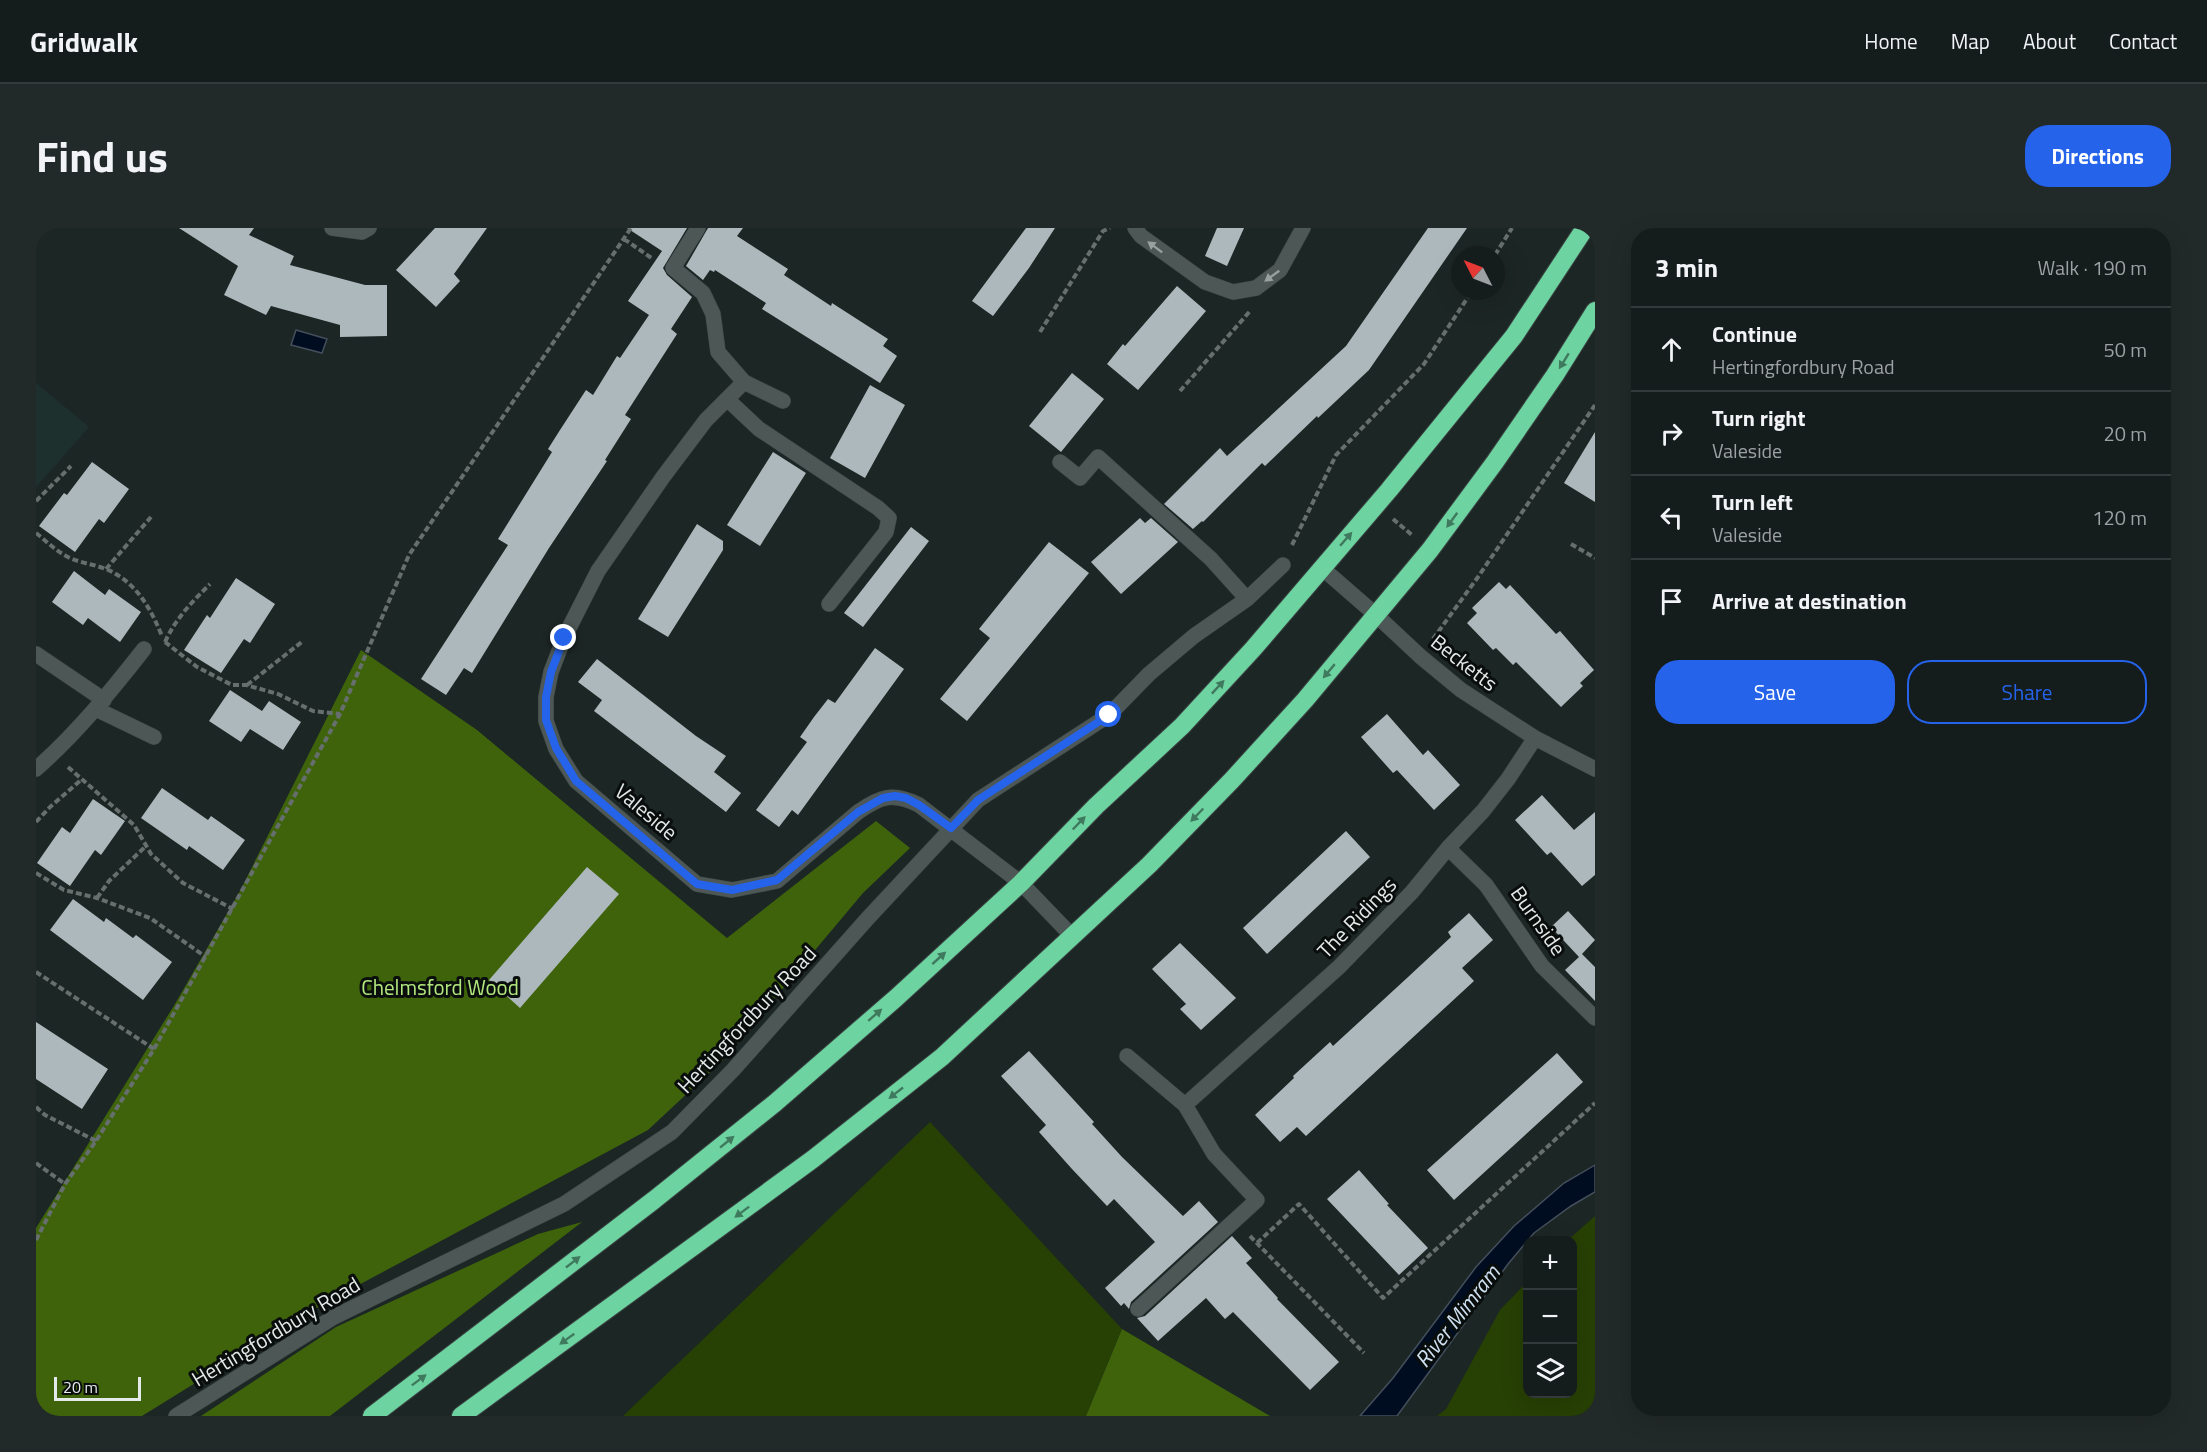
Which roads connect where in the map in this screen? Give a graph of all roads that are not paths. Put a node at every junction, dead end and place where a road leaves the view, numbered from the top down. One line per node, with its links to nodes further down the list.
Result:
1 (332, 228): 2 (street)
2 (369, 228)
3 (698, 228): 8 (street)
4 (1135, 228): 5 (street, one-way to 4)
5 (1303, 228)
6 (1585, 228): 13 (highway, one-way to 6)
7 (1595, 311): 16 (highway, one-way to 16)
8 (744, 382): 9 (street, Valeside); 10 (street)
9 (727, 399): 15 (street); 24 (street, Valeside)
10 (783, 401)
11 (1060, 462): 14 (street)
12 (1283, 565): 14 (street, Hertingfordbury Road)
13 (1322, 568): 16 (street, Becketts); 26 (highway, one-way to 13)
14 (1247, 599): 24 (street, Hertingfordbury Road)
15 (829, 604)
16 (1376, 615): 21 (street, Becketts); 27 (highway, one-way to 27)
17 (144, 649): 19 (street)
18 (36, 654): 19 (street)
19 (100, 704): 20 (street); 22 (street)
20 (154, 737)
21 (1535, 738): 23 (street, Becketts); 25 (street, The Ridings)
22 (36, 769)
23 (1595, 769)
24 (951, 828): 26 (street, Valeside); 32 (street, Hertingfordbury Road)
25 (1448, 848): 28 (street, Burnside); 30 (street, The Ridings)
26 (1021, 883): 27 (street, Valeside); 33 (highway, one-way to 26)
27 (1072, 936): 34 (highway, one-way to 34)
28 (1595, 1018)
29 (1127, 1056): 30 (street)
30 (1185, 1105): 31 (street)
31 (1138, 1309)
32 (176, 1416)
33 (372, 1416)
34 (461, 1416)

